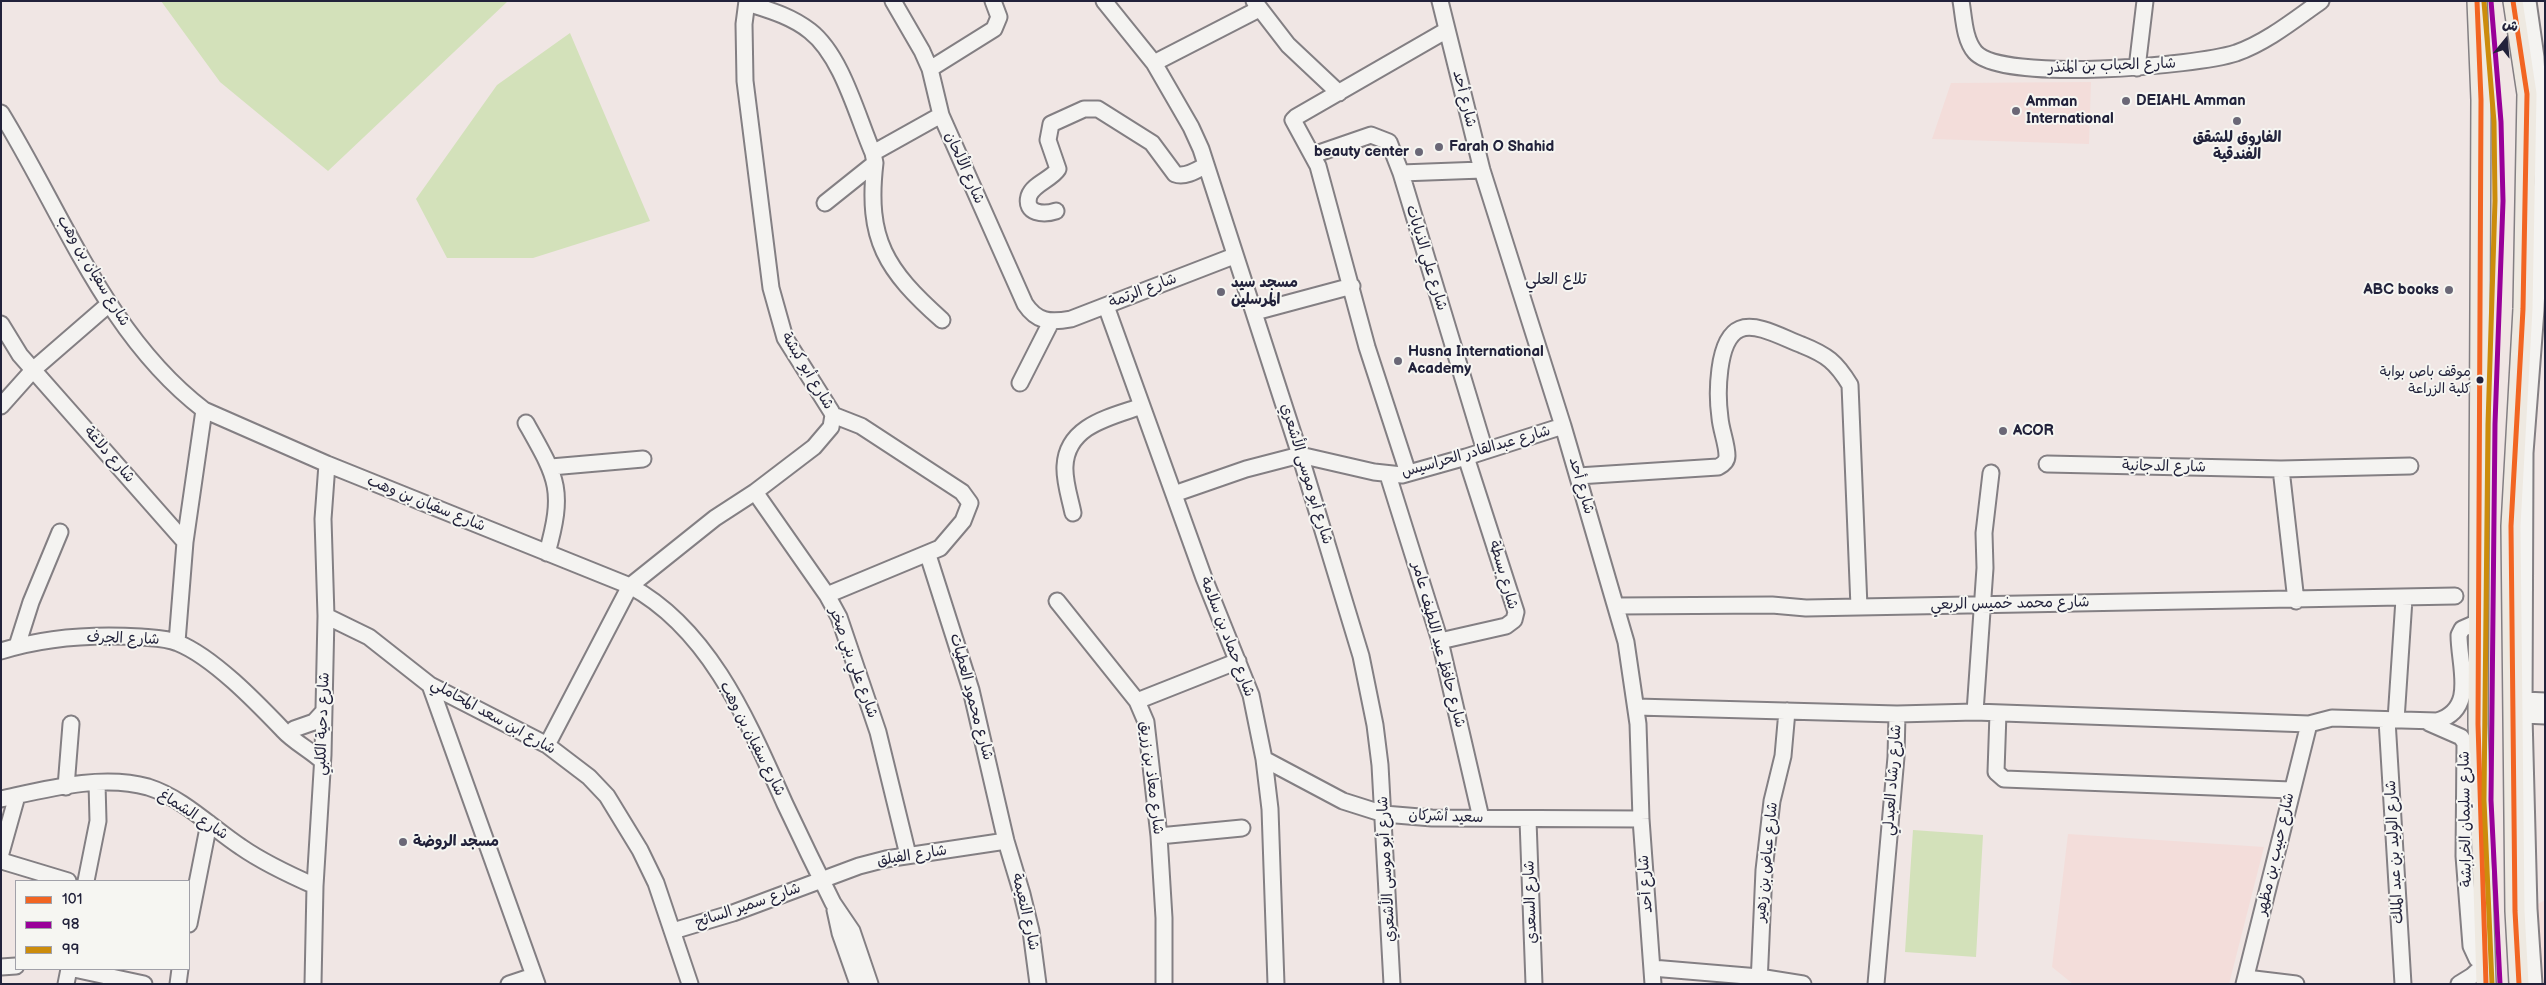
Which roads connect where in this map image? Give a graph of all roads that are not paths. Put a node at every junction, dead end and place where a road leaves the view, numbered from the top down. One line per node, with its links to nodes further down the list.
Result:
1 (894, 1): 17 (street, شارع الألحان)
2 (993, 1): 17 (street)
3 (1104, 1): 15 (street, شارع أبو موسى الأشعري)
4 (1440, 1): 13 (street, شارع أحد)
5 (1961, 1): 16 (street, شارع الحباب بن المنذر)
6 (2477, 1): 74 (main road)
7 (2513, 1): 85 (main road)
8 (2528, 1): 14 (street)
9 (747, 2): 22 (street); 41 (street, شارع أبو كبشة)
10 (2316, 3): 16 (street, شارع الحباب بن المنذر)
11 (1256, 5): 15 (street); 18 (street)
12 (2141, 5): 16 (street)
13 (1447, 30): 18 (street); 24 (street, شارع أحد)
14 (2540, 50): 75 (street)
15 (1154, 63): 23 (street, شارع أبو موسى الأشعري)
16 (2137, 68)
17 (930, 69): 20 (street, شارع الألحان)
18 (1339, 93): 21 (street)
19 (1, 112): 30 (street, شارع سفيان بن وهب)
20 (941, 115): 22 (street); 34 (street, شارع الألحان)
21 (1314, 155): 25 (street, شارع علي الذيابات); 29 (street)
22 (874, 158): 26 (street); 33 (street)
23 (1206, 165): 27 (street); 28 (street, شارع أبو موسى الأشعري)
24 (1482, 170): 25 (street); 43 (street, شارع أحد)
25 (1401, 173): 44 (street, شارع علي الذيابات)
26 (825, 202)
27 (1056, 211)
28 (1234, 256): 31 (street, شارع الرتمة); 32 (street, شارع أبو موسى الأشعري)
29 (1352, 286): 32 (street); 55 (street)
30 (109, 304): 36 (street); 40 (street, شارع سفيان بن وهب)
31 (1106, 306): 34 (street, شارع الرتمة); 39 (street, شارع حماد بن سلامة)
32 (1255, 312): 45 (street, شارع أبو موسى الأشعري)
33 (942, 320)
34 (1051, 322): 37 (street)
35 (1, 324): 36 (street, شارع دلاغة)
36 (34, 368): 38 (street); 61 (street, شارع دلاغة)
37 (1020, 383)
38 (1, 406)
39 (1142, 406): 58 (street, شارع حماد بن سلامة); 59 (street)
40 (204, 410): 48 (street, شارع سفيان بن وهب); 61 (street)
41 (833, 415): 57 (street, شارع أبو كبشة); 63 (street)
42 (526, 423): 50 (street)
43 (1563, 426): 44 (street, شارع عبدالقادر الحراسيس); 56 (street, شارع أحد)
44 (1484, 451): 47 (street, شارع عبدالقادر الحراسيس)
45 (1300, 455): 54 (street, شارع عبدالقادر الحراسيس); 58 (street); 106 (street, شارع أبو موسى الأشعري)
46 (643, 458): 50 (street)
47 (1466, 458): 55 (street, شارع عبدالقادر الحراسيس); 76 (street, شارع بسطة)
48 (326, 464): 62 (street, شارع سفيان بن وهب); 73 (street, شارع دحية الكلبي)
49 (2047, 464): 52 (street, شارع الدجانية)
50 (550, 466): 62 (street)
51 (2410, 466): 52 (street, شارع الدجانية)
52 (2281, 469): 68 (street)
53 (1991, 473): 70 (street)
54 (1388, 474): 55 (street, شارع عبدالقادر الحراسيس); 76 (street, شارع حافظ عبد اللطيف عامر)
55 (1408, 474)
56 (1578, 476): 71 (street, شارع أحد); 72 (street)
57 (755, 492): 64 (street, شارع أبو كبشة); 65 (street, شارع علي بني صخر)
58 (1174, 494): 80 (street, شارع حماد بن سلامة)
59 (1073, 513)
60 (60, 532): 78 (street)
61 (185, 542): 77 (street)
62 (547, 553): 64 (street, شارع سفيان بن وهب)
63 (928, 555): 65 (street); 113 (street, شارع محمود العطيات)
64 (630, 586): 98 (street); 119 (street, شارع سفيان بن وهب)
65 (828, 595): 115 (street, شارع علي بني صخر)
66 (2455, 596): 67 (street, شارع محمد خميس الربعي)
67 (2404, 599): 68 (street, شارع محمد خميس الربعي); 92 (street)
68 (2296, 600): 70 (street, شارع محمد خميس الربعي)
69 (1057, 601): 83 (street, شارع معاذ بن زريق)
70 (1981, 604): 72 (street, شارع محمد خميس الربعي); 88 (street)
71 (1616, 606): 72 (street, شارع محمد خميس الربعي); 84 (street, شارع أحد)
72 (1858, 607)
73 (326, 616): 81 (street, شارع ابن سعد المحاملي); 87 (street, شارع دحية الكلبي)
74 (2478, 622): 93 (street, شارع سليمان الخرابشة); 125 (main road)
75 (2524, 638): 85 (main road)
76 (1440, 641): 107 (street, شارع حافظ عبد اللطيف عامر)
77 (177, 642): 78 (street, شارع الجرف); 94 (street, شارع الجرف)
78 (17, 646): 79 (street, شارع الجرف)
79 (1, 651)
80 (1238, 661): 83 (street); 100 (street, شارع حماد بن سلامة)
81 (430, 684): 98 (street, شارع ابن سعد المحاملي); 132 (street)
82 (2545, 701): 85 (street)
83 (1137, 702): 112 (street, شارع معاذ بن زريق)
84 (1636, 707): 86 (street); 108 (street, شارع أحد)
85 (2520, 709): 91 (street); 122 (main road)
86 (1787, 711): 90 (street); 133 (street, شارع عياض بن زهير)
87 (323, 712): 97 (street); 99 (street, شارع دحية الكلبي)
88 (1975, 712): 89 (street, شارع رشاد العبدلي); 90 (street, شارع رشاد العبدلي)
89 (1998, 713): 96 (street, شارع سليمان الخرابشة); 103 (street)
90 (1897, 714): 151 (street, شارع رشاد العبدلي)
91 (2545, 716)
92 (2392, 720): 93 (street, شارع سليمان الخرابشة); 96 (street, شارع سليمان الخرابشة); 152 (street, شارع الوليد بن عبد الملك)
93 (2427, 722): 125 (street, شارع سليمان الخرابشة)
94 (277, 723): 97 (street); 99 (street, شارع الجرف)
95 (71, 724): 102 (street)
96 (2309, 724): 103 (street, شارع حبيب بن مظهر)
97 (294, 729): 99 (street)
98 (547, 745): 124 (street, شارع ابن سعد المحاملي)
99 (322, 755): 120 (street, شارع دحية الكلبي)
100 (1264, 759): 106 (street, سعيد أشركان); 146 (street, شارع حماد بن سلامة)
101 (97, 783): 102 (street, شارع الشماغ); 110 (street, شارع الشماغ); 118 (street)
102 (66, 787): 104 (street, شارع الشماغ)
103 (2292, 790): 134 (street, شارع حبيب بن مظهر)
104 (17, 796): 105 (street, شارع الشماغ); 114 (street)
105 (1, 799)
106 (1384, 814): 107 (street, سعيد أشركان); 147 (street, شارع أبو موسى الأشعري)
107 (1481, 818): 109 (street, سعيد أشركان)
108 (1640, 819): 109 (street, سعيد أشركان); 128 (street, شارع أحد)
109 (1528, 820): 148 (street, شارع السعدي)
110 (209, 823): 120 (street, شارع الشماغ); 123 (street)
111 (1242, 828): 112 (street)
112 (1159, 836): 145 (street, شارع معاذ بن زريق)
113 (1006, 841): 115 (street, شارع الفيلق); 144 (street, شارع النعيمة)
114 (1, 853)
115 (908, 856): 119 (street, شارع الفيلق)
116 (1, 858): 117 (street)
117 (65, 880)
118 (86, 880)
119 (821, 880): 121 (street, شارع سفيان بن وهب); 124 (street, شارع سمير السائح)
120 (315, 886): 139 (street, شارع دحية الكلبي)
121 (833, 904): 142 (street, شارع سفيان بن وهب); 143 (street, شارع سفيان بن وهب)
122 (2522, 910): 155 (main road); 156 (street)
123 (190, 919)
124 (674, 931): 141 (street, شارع ابن سعد المحاملي)
125 (2485, 964): 153 (street); 154 (main road)
126 (15, 966): 127 (street)
127 (1, 967)
128 (1652, 968): 133 (street); 149 (street, شارع أحد)
129 (69, 970): 136 (street)
130 (79, 970): 137 (street)
131 (180, 970): 138 (street)
132 (535, 980): 140 (street)
133 (1759, 980): 150 (street)
134 (2245, 981): 135 (street)
135 (2290, 983)
136 (66, 984)
137 (144, 984)
138 (178, 984)
139 (313, 984)
140 (509, 984)
141 (690, 984)
142 (858, 984)
143 (870, 984)
144 (1038, 984)
145 (1164, 984)
146 (1276, 984)
147 (1392, 984)
148 (1534, 984)
149 (1653, 984)
150 (1804, 984)
151 (1876, 984)
152 (2403, 984)
153 (2459, 984)
154 (2486, 984)
155 (2519, 984)
156 (2534, 984)

